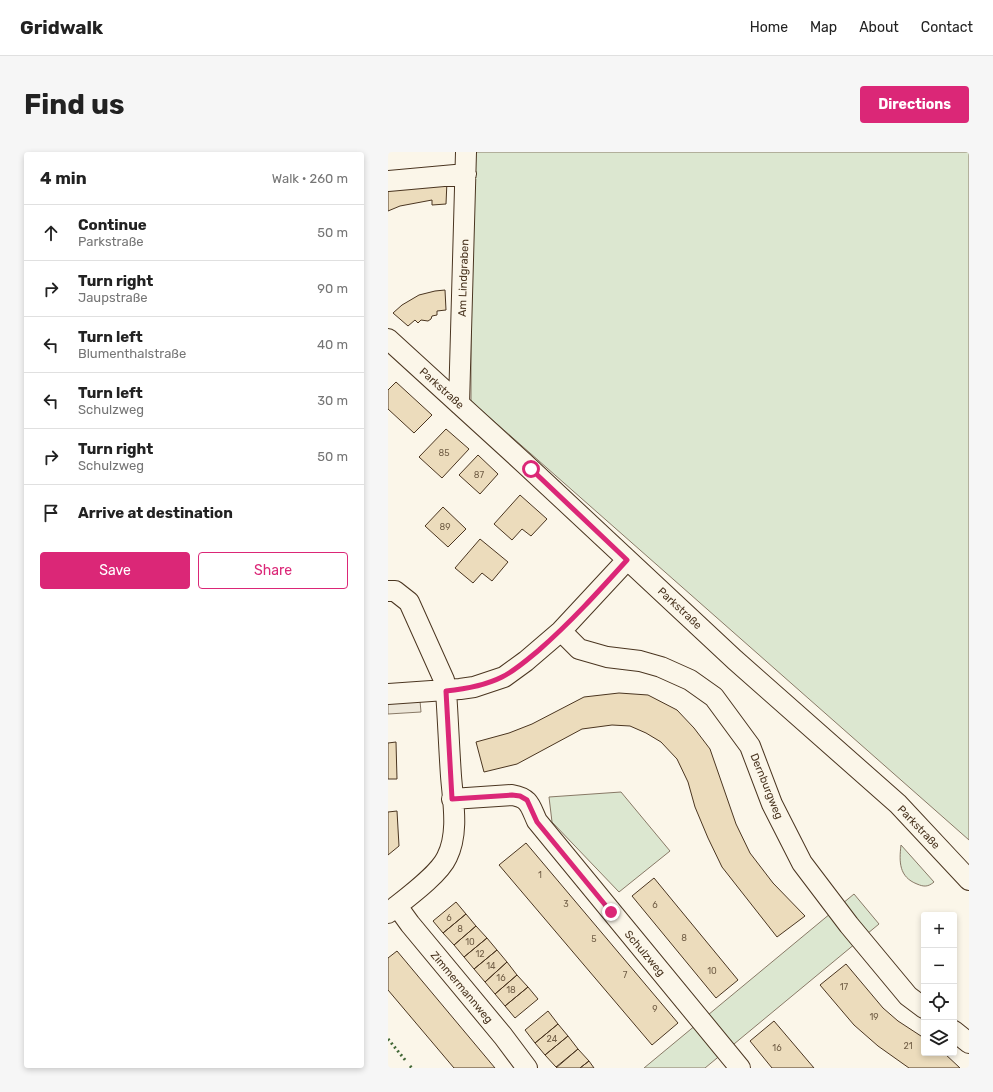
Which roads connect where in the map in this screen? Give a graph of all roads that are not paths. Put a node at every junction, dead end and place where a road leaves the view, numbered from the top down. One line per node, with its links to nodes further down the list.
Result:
1 (466, 152): 2 (street, Am Lindgraben)
2 (466, 174): 3 (street); 5 (street, Am Lindgraben)
3 (388, 182)
4 (388, 339): 5 (street, Parkstraße)
5 (459, 404): 6 (street, Parkstraße)
6 (627, 560): 8 (street); 12 (street, Parkstraße)
7 (388, 591): 9 (street)
8 (561, 630): 9 (street); 14 (street, Dernburgweg)
9 (446, 691): 10 (street); 11 (street)
10 (388, 694)
11 (452, 799): 13 (street); 18 (street, Schulzweg)
12 (969, 880)
13 (392, 910): 17 (street, Zimmermannweg)
14 (921, 1006)
15 (957, 1033): 16 (street)
16 (969, 1043)
17 (527, 1068)
18 (740, 1068)

